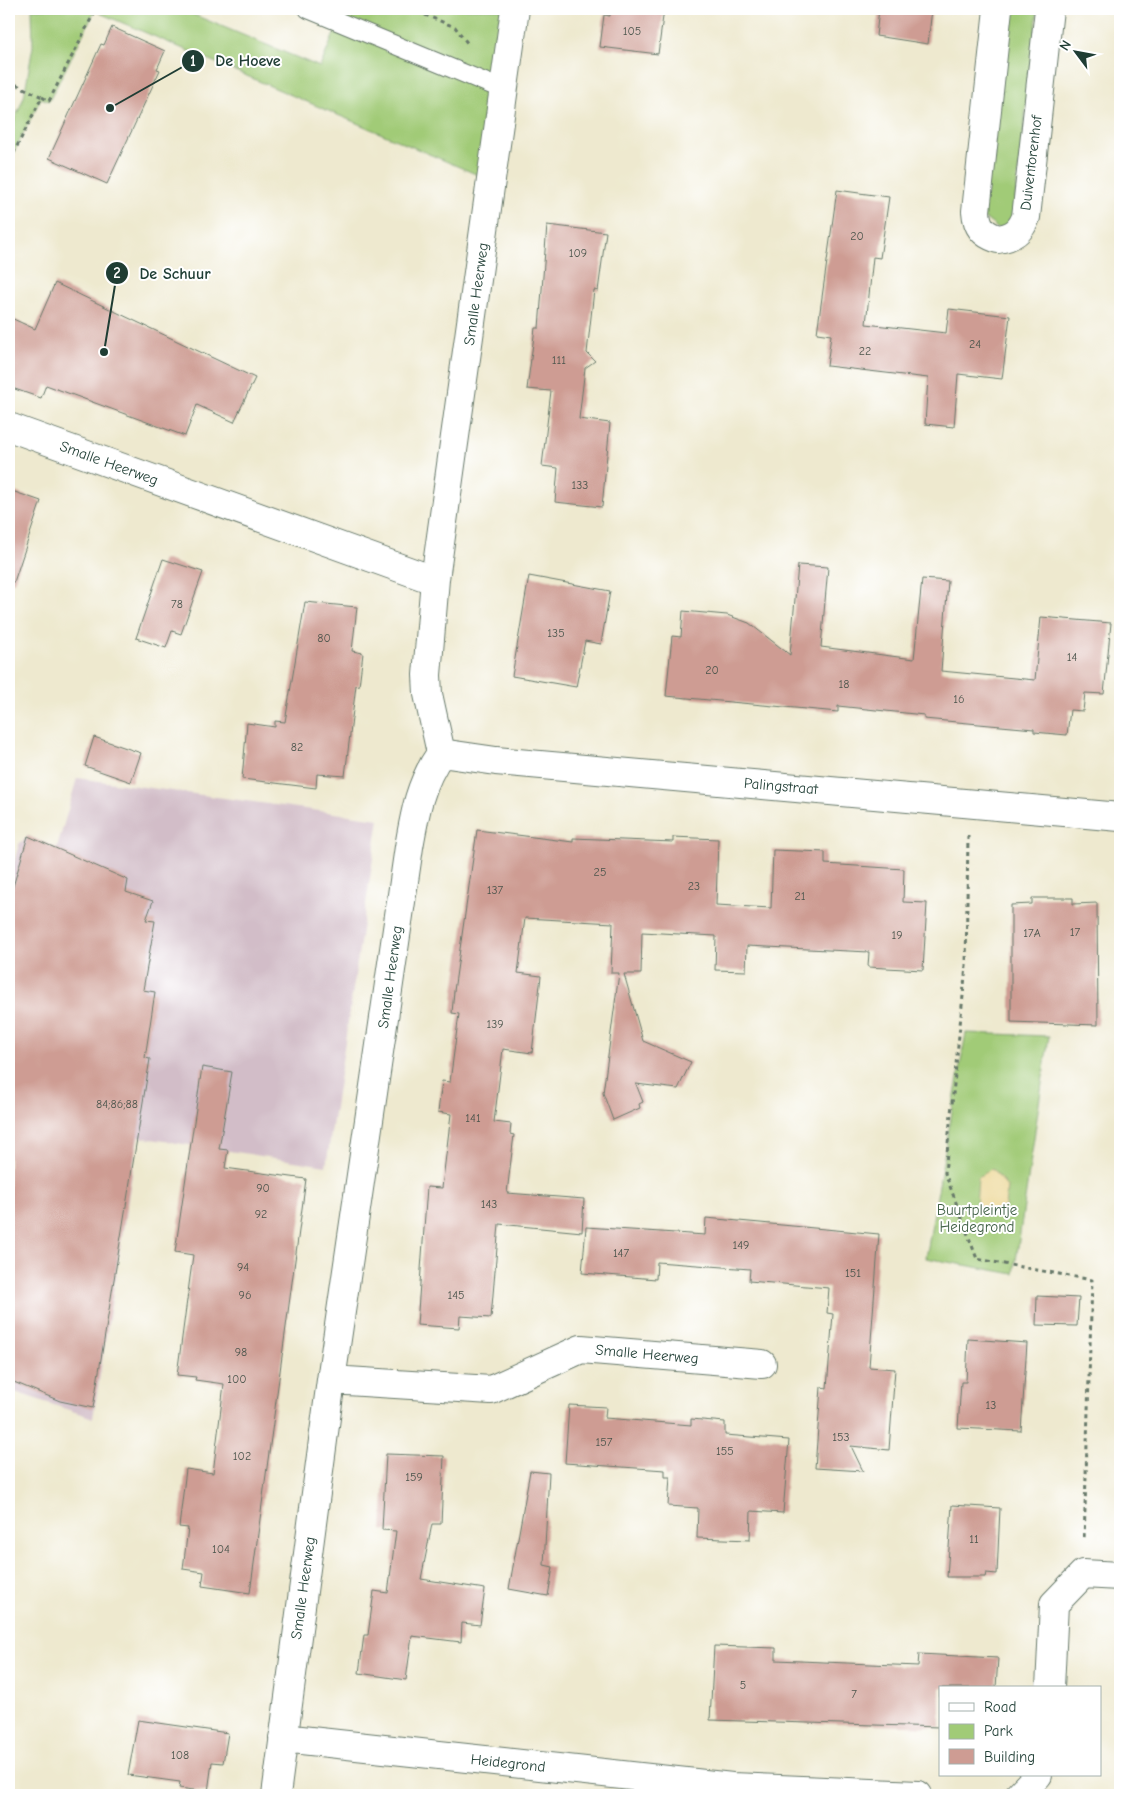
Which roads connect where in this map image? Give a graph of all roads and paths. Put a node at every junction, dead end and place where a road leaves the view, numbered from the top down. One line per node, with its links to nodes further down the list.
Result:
1 (96, 9): 8 (path)
2 (308, 9): 7 (lane)
3 (515, 9): 7 (street, Smalle Heerweg)
4 (998, 9): 5 (street, Duiventorenhof)
5 (1049, 9)
6 (9, 81): 8 (path)
7 (504, 90): 11 (street, Smalle Heerweg)
8 (42, 97): 9 (path)
9 (9, 162)
10 (9, 427): 11 (street, Smalle Heerweg)
11 (435, 579): 12 (street, Smalle Heerweg)
12 (441, 753): 13 (street, Palingstraat); 16 (street, Smalle Heerweg)
13 (969, 802): 14 (street, Palingstraat); 17 (path)
14 (1120, 817)
15 (762, 1364): 16 (street, Smalle Heerweg)
16 (331, 1380): 20 (street, Smalle Heerweg)
17 (1083, 1574): 18 (street); 19 (street)
18 (1120, 1576)
19 (1050, 1686)
20 (283, 1738): 22 (street, Heidegrond); 23 (street, Smalle Heerweg)
21 (1037, 1776): 25 (street)
22 (732, 1791): 24 (street, Heidegrond)
23 (276, 1795)
24 (918, 1795)
25 (1019, 1795)

